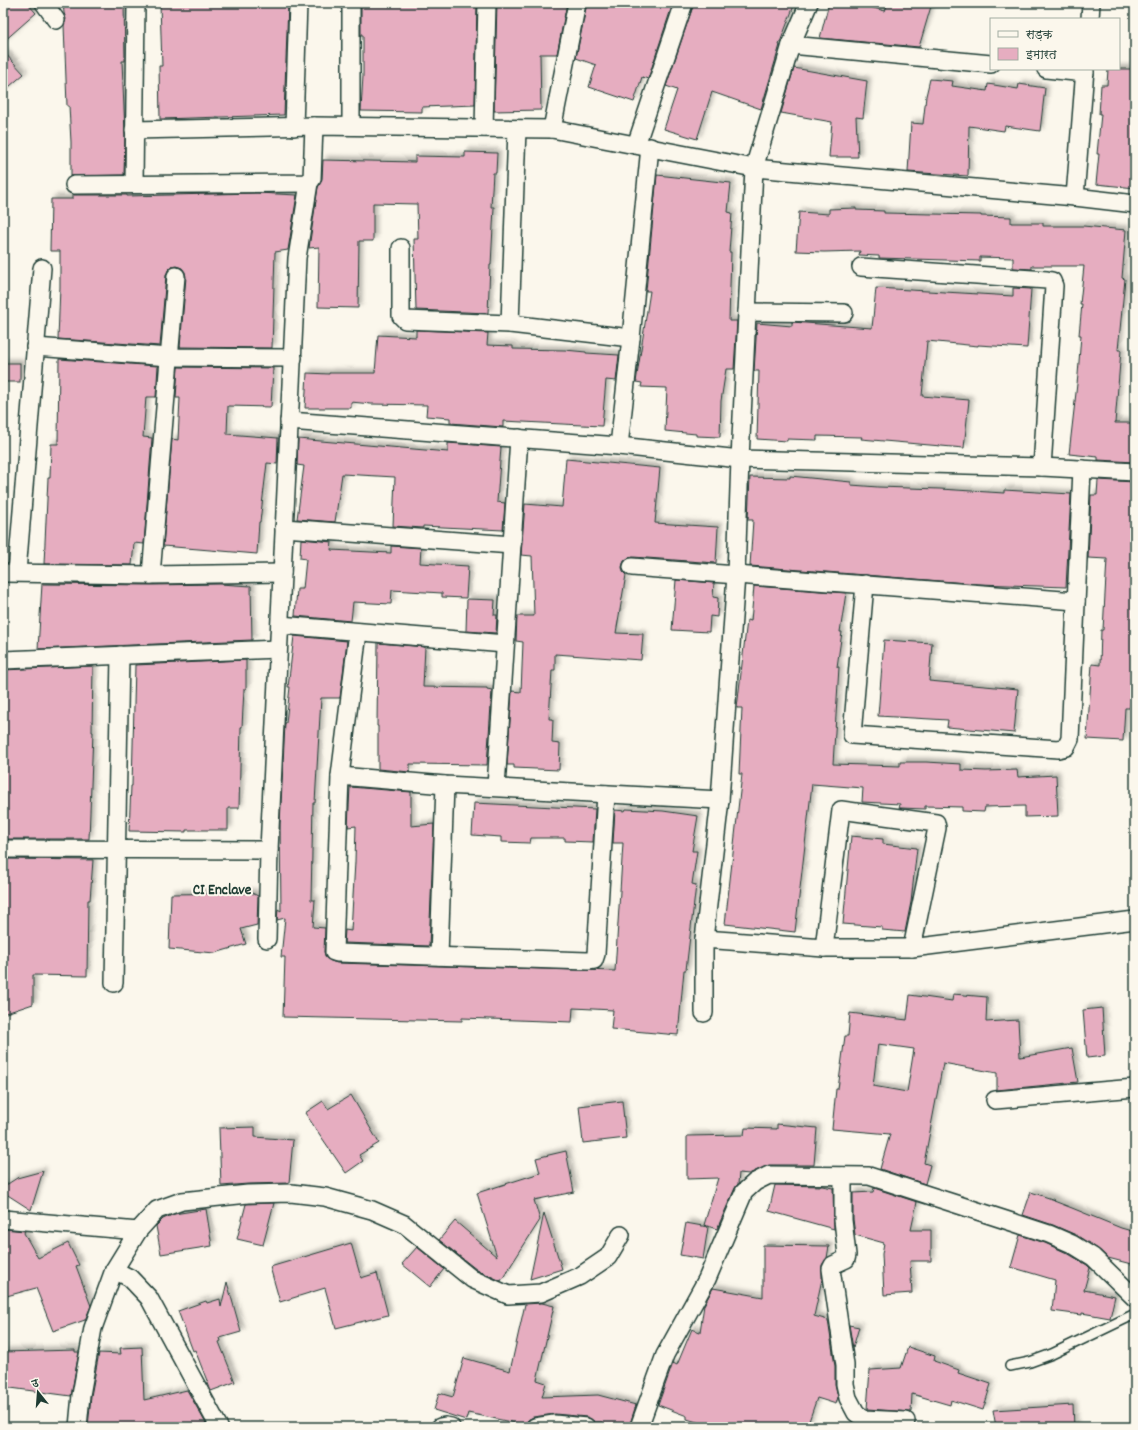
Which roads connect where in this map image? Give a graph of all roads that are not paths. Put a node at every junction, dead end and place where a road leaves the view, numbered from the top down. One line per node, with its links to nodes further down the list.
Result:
1 (44, 3): 11 (street)
2 (136, 3): 22 (street)
3 (298, 3): 18 (street)
4 (351, 3): 17 (street)
5 (487, 3): 19 (street)
6 (576, 3): 21 (street)
7 (684, 3): 23 (street)
8 (809, 3): 12 (street)
9 (1091, 3): 10 (street)
10 (1090, 18)
11 (56, 20)
12 (791, 45): 13 (street); 24 (street)
13 (990, 64)
14 (1066, 70): 15 (street)
15 (1085, 71): 28 (street)
16 (314, 126): 17 (street); 18 (street); 25 (street)
17 (351, 126): 19 (street)
18 (294, 127): 22 (street)
19 (484, 128): 20 (street)
20 (517, 128): 21 (street); 36 (street)
21 (552, 129): 23 (street)
22 (134, 130): 26 (street)
23 (643, 146): 24 (street); 37 (street)
24 (754, 168): 28 (street); 34 (street)
25 (309, 183): 26 (street); 40 (street)
26 (134, 184): 27 (street)
27 (74, 185)
28 (1075, 197): 29 (street)
29 (1135, 204)
30 (401, 248): 36 (street)
31 (860, 267): 45 (street)
32 (42, 268): 38 (street)
33 (176, 276): 39 (street)
34 (747, 312): 35 (street); 44 (street)
35 (844, 313)
36 (510, 324): 37 (street)
37 (631, 338): 43 (street)
38 (35, 347): 39 (street); 51 (street)
39 (169, 357): 40 (street); 53 (street)
40 (293, 358): 41 (street)
41 (289, 421): 42 (street); 48 (street)
42 (519, 438): 43 (street); 49 (street)
43 (619, 446): 44 (street)
44 (740, 458): 45 (street); 54 (street)
45 (1042, 467): 46 (street)
46 (1082, 469): 47 (street); 56 (street)
47 (1135, 472)
48 (284, 528): 49 (street); 52 (street)
49 (512, 545): 59 (street)
50 (632, 567): 54 (street)
51 (10, 573): 53 (street)
52 (282, 573): 53 (street); 57 (street)
53 (151, 575)
54 (736, 575): 55 (street); 67 (street)
55 (865, 584): 56 (street); 56 (street)
56 (1076, 601)
57 (280, 625): 58 (street); 60 (street)
58 (358, 632): 59 (street); 63 (street)
59 (505, 644): 65 (street)
60 (278, 649): 61 (street); 70 (street)
61 (120, 656): 62 (street); 69 (street)
62 (3, 660)
63 (340, 776): 64 (street); 76 (street)
64 (445, 785): 65 (street); 76 (street)
65 (496, 787): 66 (street)
66 (606, 794): 67 (street); 76 (street)
67 (720, 800): 73 (street)
68 (3, 849): 69 (street)
69 (116, 850): 70 (street); 77 (street)
70 (269, 850): 72 (street)
71 (1135, 920): 75 (street)
72 (267, 939)
73 (704, 939): 74 (street); 78 (street)
74 (824, 948): 75 (street); 75 (street)
75 (912, 948)
76 (439, 956)
77 (114, 983)
78 (704, 1013)
79 (1135, 1088): 80 (street)
80 (995, 1100)
81 (843, 1176): 86 (street); 89 (street); 96 (street)
82 (3, 1219): 83 (street)
83 (138, 1231): 84 (street); 85 (street)
84 (621, 1235)
85 (114, 1270): 90 (street); 91 (street)
86 (1135, 1298)
87 (1135, 1314): 88 (lane)
88 (1010, 1366)
89 (906, 1421)
90 (78, 1427)
91 (219, 1427)
92 (440, 1427): 93 (street)
93 (451, 1427)
94 (535, 1427): 95 (street)
95 (586, 1427)
96 (639, 1427)

